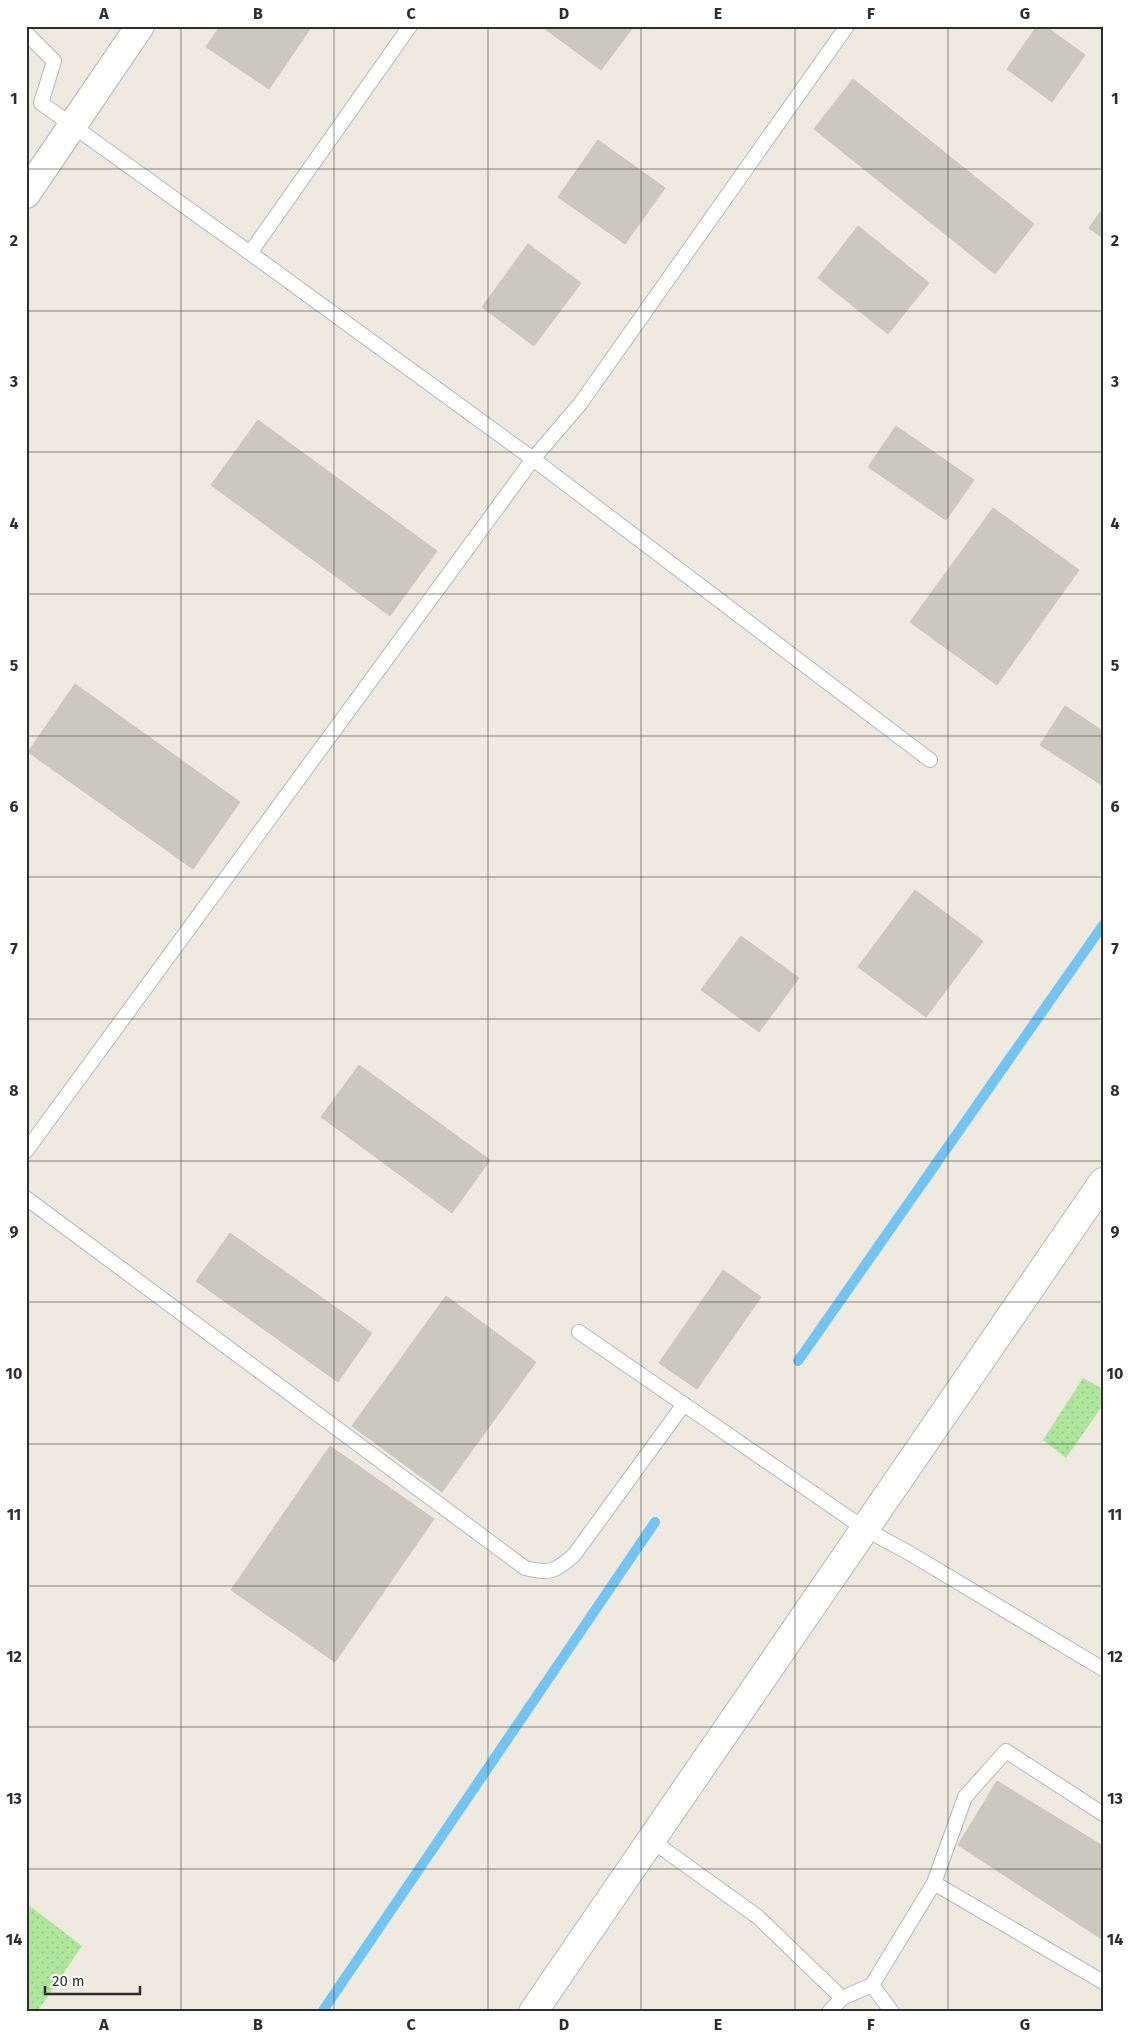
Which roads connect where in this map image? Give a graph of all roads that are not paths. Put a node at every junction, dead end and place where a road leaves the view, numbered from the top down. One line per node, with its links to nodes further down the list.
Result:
1 (140, 26): 5 (street)
2 (410, 26): 7 (lane)
3 (847, 26): 8 (lane)
4 (26, 33): 5 (lane)
5 (72, 125): 6 (street); 7 (lane)
6 (26, 194)
7 (250, 253): 8 (lane)
8 (533, 459): 9 (lane); 10 (lane)
9 (930, 760)
10 (26, 1151)
11 (1103, 1182): 15 (street)
12 (26, 1198): 14 (lane)
13 (579, 1332): 14 (lane)
14 (684, 1404): 15 (lane)
15 (864, 1529): 16 (lane); 18 (street)
16 (1103, 1669)
17 (1103, 1814): 19 (lane)
18 (651, 1840): 22 (lane); 23 (street)
19 (934, 1884): 20 (lane); 21 (lane)
20 (1103, 1982)
21 (872, 1985): 22 (lane); 25 (lane)
22 (842, 1998): 24 (lane)
23 (542, 2008)
24 (829, 2012)
25 (892, 2012)

